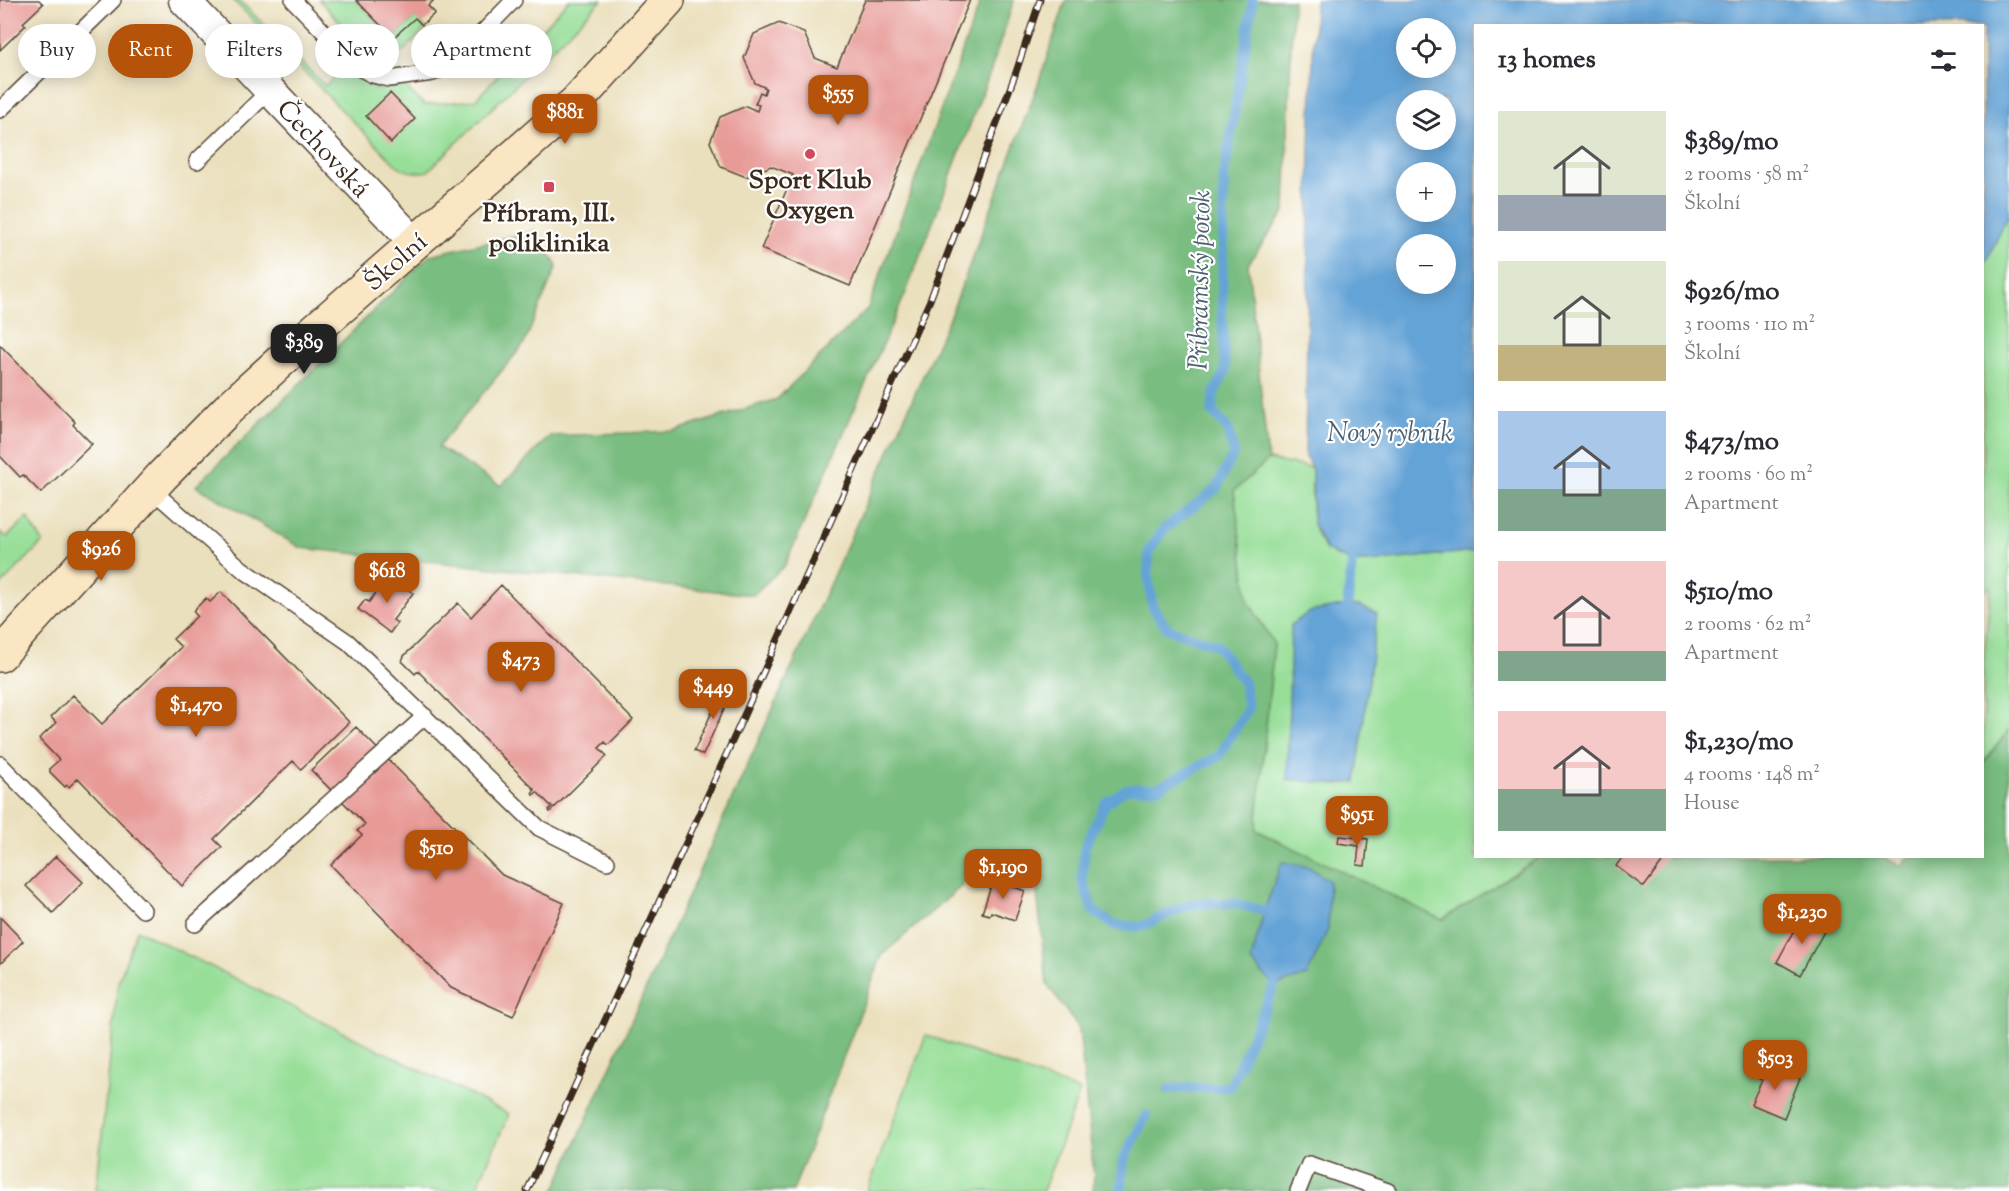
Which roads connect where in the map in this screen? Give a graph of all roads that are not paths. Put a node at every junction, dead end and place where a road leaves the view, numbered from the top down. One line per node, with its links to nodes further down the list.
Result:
1 (113, 0): 7 (lane)
2 (184, 0): 6 (street, Čechovská)
3 (293, 0): 4 (lane)
4 (514, 0)
5 (668, 0): 9 (street, Školní)
6 (270, 90): 8 (lane); 9 (street, Čechovská)
7 (0, 110)
8 (197, 161)
9 (415, 243): 10 (street, Školní)
10 (151, 489): 11 (street, Školní); 12 (lane)
11 (0, 655)
12 (424, 716): 14 (lane); 16 (lane)
13 (0, 764): 15 (lane)
14 (607, 862)
15 (142, 910)
16 (195, 924)
17 (1298, 1191): 18 (lane)
18 (1388, 1191)

